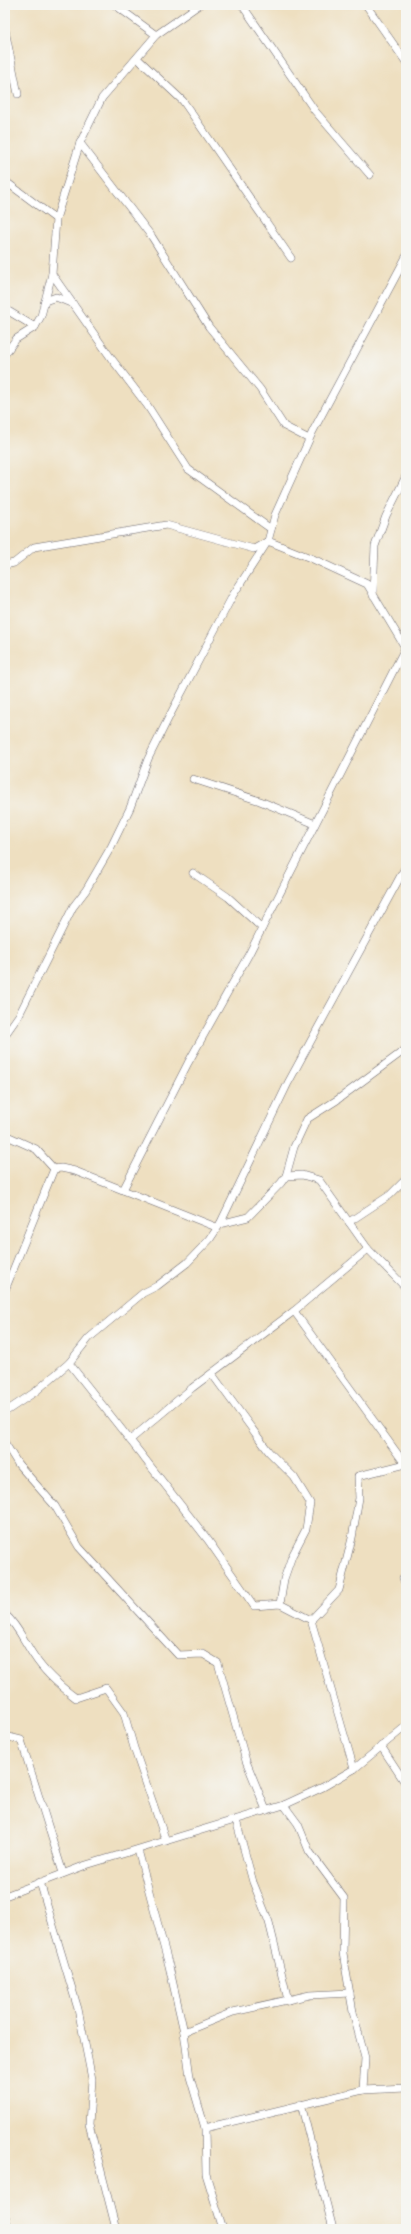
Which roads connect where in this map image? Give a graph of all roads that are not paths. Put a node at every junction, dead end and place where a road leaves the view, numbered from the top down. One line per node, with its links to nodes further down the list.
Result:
1 (115, 5): 6 (street)
2 (199, 5): 6 (street)
3 (242, 5): 11 (street)
4 (366, 5): 8 (street)
5 (5, 30): 9 (street)
6 (156, 35): 7 (street)
7 (137, 58): 10 (street); 15 (street)
8 (406, 62)
9 (18, 94)
10 (80, 143): 13 (street); 22 (street)
11 (370, 175)
12 (5, 182): 13 (street)
13 (56, 219): 16 (street)
14 (406, 257): 22 (street)
15 (291, 258)
16 (52, 274): 17 (street); 19 (street)
17 (73, 305): 19 (street); 24 (street)
18 (5, 309): 20 (street)
19 (41, 316): 20 (street)
20 (35, 327): 21 (street)
21 (5, 354)
22 (309, 440): 24 (street)
23 (406, 476): 27 (street)
24 (271, 529): 25 (street)
25 (268, 541): 26 (street); 27 (street); 34 (street)
26 (5, 565)
27 (373, 596): 28 (street)
28 (406, 649): 30 (street)
29 (193, 779): 30 (street)
30 (315, 824): 33 (street)
31 (406, 866): 42 (street)
32 (193, 873): 33 (street)
33 (262, 928): 40 (street)
34 (5, 1035)
35 (406, 1049): 38 (street)
36 (5, 1134): 37 (street)
37 (54, 1169): 40 (street); 45 (street)
38 (286, 1176): 41 (street); 42 (street)
39 (406, 1180): 41 (street)
40 (123, 1190): 42 (street)
41 (349, 1222): 43 (street)
42 (218, 1226): 47 (street)
43 (368, 1249): 44 (street); 46 (street)
44 (406, 1288)
45 (5, 1290)
46 (294, 1312): 48 (street); 52 (street)
47 (68, 1363): 49 (street); 50 (street)
48 (212, 1374): 50 (street); 55 (street)
49 (5, 1412)
50 (130, 1440): 55 (street)
51 (5, 1443): 64 (street)
52 (406, 1464): 57 (street)
53 (406, 1577): 54 (street)
54 (406, 1585)
55 (280, 1604): 57 (street)
56 (5, 1614): 66 (street)
57 (311, 1620): 61 (street)
58 (406, 1726): 60 (street)
59 (5, 1736): 68 (street)
60 (381, 1746): 61 (street); 62 (street)
61 (354, 1769): 63 (street)
62 (406, 1784)
63 (284, 1805): 64 (street); 71 (street)
64 (266, 1810): 65 (street)
65 (236, 1820): 66 (street); 72 (street)
66 (166, 1841): 67 (street)
67 (138, 1850): 68 (street); 73 (street)
68 (63, 1873): 69 (street)
69 (40, 1882): 70 (street); 80 (street)
70 (5, 1896)
71 (350, 1993): 72 (street); 75 (street)
72 (288, 2000): 73 (street)
73 (184, 2032): 77 (street)
74 (406, 2088): 75 (street)
75 (363, 2090): 76 (street)
76 (301, 2104): 77 (street); 82 (street)
77 (205, 2128): 81 (street)
78 (5, 2216): 79 (street)
79 (8, 2229)
80 (116, 2229)
81 (224, 2229)
82 (333, 2229)

